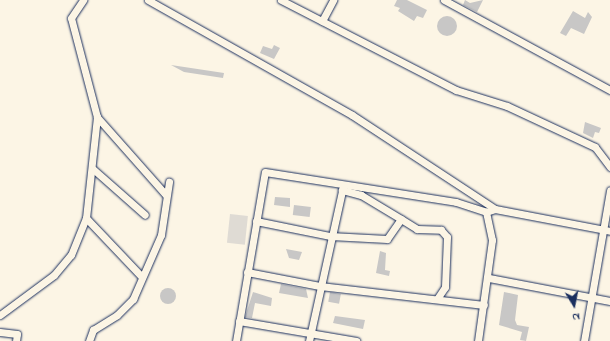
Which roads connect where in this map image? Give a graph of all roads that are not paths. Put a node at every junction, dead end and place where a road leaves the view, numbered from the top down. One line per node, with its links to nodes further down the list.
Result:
1 (83, 0): 8 (street)
2 (148, 0): 15 (street)
3 (281, 0): 6 (street)
4 (333, 0): 6 (street)
5 (444, 0): 7 (street)
6 (322, 21): 9 (street)
7 (610, 90)
8 (97, 116): 10 (street); 14 (street)
9 (610, 167)
10 (93, 168): 17 (street); 18 (street)
11 (169, 182): 14 (street)
12 (343, 188): 16 (street); 19 (street); 20 (street); 22 (street)
13 (610, 190): 21 (street)
14 (166, 195): 24 (street)
15 (495, 209): 16 (street); 21 (street)
16 (486, 212): 25 (street)
17 (145, 215)
18 (86, 218): 24 (street); 31 (street)
19 (401, 219): 22 (street); 28 (street)
20 (256, 221): 22 (street); 23 (street)
21 (606, 231): 27 (street)
22 (330, 236): 26 (street)
23 (247, 272): 26 (street); 32 (street)
24 (142, 277): 36 (street)
25 (489, 278): 27 (street); 30 (street)
26 (320, 286): 28 (street); 34 (street)
27 (592, 298): 29 (street); 40 (street)
28 (437, 299): 30 (street)
29 (610, 301)
30 (484, 305): 39 (street)
31 (0, 315)
32 (239, 321): 34 (street); 37 (street)
33 (0, 332): 35 (street)
34 (309, 338): 38 (street)
35 (16, 341)
36 (90, 341)
37 (236, 341)
38 (356, 341)
39 (478, 341)
40 (584, 341)

